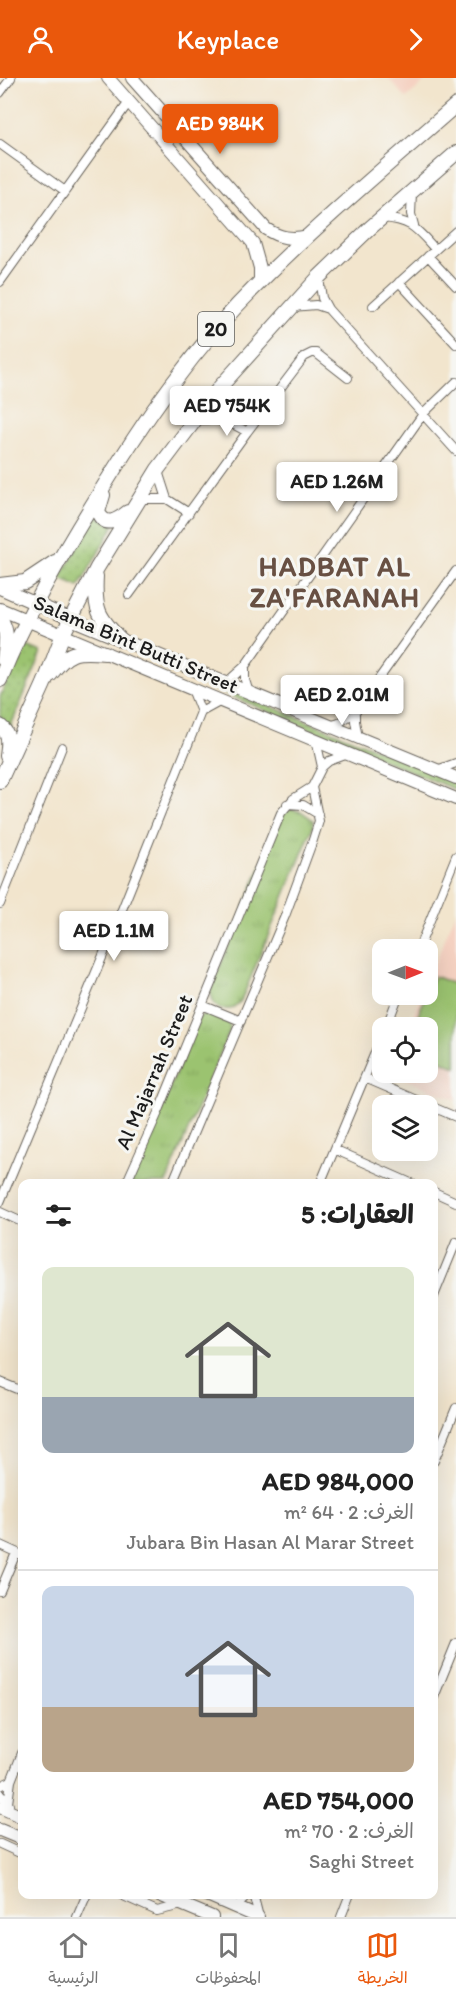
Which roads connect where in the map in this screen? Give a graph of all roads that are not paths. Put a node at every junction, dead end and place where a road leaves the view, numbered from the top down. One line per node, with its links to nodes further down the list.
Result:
1 (10, 78): 4 (street)
2 (108, 78): 5 (main road)
3 (139, 80): 11 (main road)
4 (0, 93)
5 (129, 102): 10 (street); 12 (main road)
6 (456, 105): 16 (main road, 20)
7 (0, 144): 10 (street)
8 (456, 153): 9 (main road, 20)
9 (413, 190): 13 (main road, 20); 14 (street)
10 (65, 191): 20 (street)
11 (243, 204): 12 (main road); 16 (main road)
12 (230, 217): 21 (main road)
13 (381, 218): 14 (street); 19 (main road, 20)
14 (414, 225): 17 (street)
15 (456, 231): 17 (street)
16 (309, 236): 21 (main road, 20)
17 (435, 249): 18 (street)
18 (428, 256): 22 (street); 23 (street)
19 (319, 277): 25 (main road, 20); 26 (street)
20 (0, 282)
21 (260, 282): 37 (main road, 20)
22 (399, 282): 24 (street); 27 (street)
23 (456, 286)
24 (373, 306)
25 (292, 307): 26 (street); 30 (main road, 20)
26 (328, 309): 31 (street)
27 (456, 344)
28 (348, 378): 34 (street)
29 (456, 382): 31 (street)
30 (220, 387): 32 (main road, 20); 33 (street)
31 (423, 414): 35 (street); 54 (street)
32 (195, 420): 33 (street); 36 (main road, 20)
33 (231, 422): 34 (street)
34 (247, 432): 40 (street)
35 (456, 451)
36 (158, 470): 38 (street); 39 (main road, 20)
37 (111, 474): 39 (main road); 41 (main road, 20)
38 (167, 499): 39 (street); 40 (street)
39 (136, 503): 42 (main road, 20)
40 (189, 513): 45 (street)
41 (59, 558): 44 (main road); 46 (main road, 20)
42 (97, 568): 49 (main road, 20); 52 (main road)
43 (456, 571): 62 (street)
44 (0, 587): 46 (main road, Salama Bint Butti Street)
45 (129, 595)
46 (36, 603): 49 (main road, Salama Bint Butti Street); 50 (main road, 20)
47 (0, 609): 50 (main road, Salama Bint Butti Street)
48 (0, 618): 55 (main road)
49 (71, 620): 51 (main road, 20); 52 (main road, Salama Bint Butti Street)
50 (27, 621): 51 (main road, Salama Bint Butti Street); 55 (main road, 20)
51 (63, 634): 53 (main road, Salama Bint Butti Street); 57 (main road, 20)
52 (121, 640): 56 (main road, Salama Bint Butti Street)
53 (105, 653): 57 (main road); 58 (main road, Salama Bint Butti Street)
54 (245, 666): 56 (street); 59 (street)
55 (1, 677)
56 (226, 683): 59 (main road, Salama Bint Butti Street)
57 (44, 684): 70 (main road, 20)
58 (192, 689): 60 (main road, Salama Bint Butti Street); 61 (street)
59 (249, 693): 64 (main road, Salama Bint Butti Street)
60 (221, 701): 61 (street); 66 (main road, Salama Bint Butti Street)
61 (201, 712): 95 (street)
62 (356, 712): 64 (street); 65 (street)
63 (0, 726): 70 (main road)
64 (329, 726): 65 (main road, Salama Bint Butti Street)
65 (358, 738): 72 (main road, Salama Bint Butti Street)
66 (316, 740): 68 (main road, Salama Bint Butti Street); 71 (street)
67 (62, 747): 81 (street)
68 (348, 754): 71 (street); 76 (main road, Salama Bint Butti Street)
69 (456, 763): 72 (street)
70 (6, 766): 74 (main road, 20)
71 (322, 767): 75 (street, Al Majarrah Street)
72 (437, 770): 73 (main road, Salama Bint Butti Street)
73 (456, 778)
74 (0, 781)
75 (312, 787): 77 (street, Al Majarrah Street); 78 (street)
76 (456, 799)
77 (287, 804): 78 (street); 83 (street, Al Majarrah Street)
78 (318, 814): 84 (street)
79 (456, 856): 80 (street)
80 (454, 866): 82 (street)
81 (0, 904)
82 (423, 939)
83 (202, 1005): 84 (street); 89 (street, Al Majarrah Street)
84 (242, 1021): 90 (street)
85 (372, 1061): 86 (street)
86 (365, 1078): 87 (street); 88 (street)
87 (456, 1117)
88 (336, 1150): 91 (street); 92 (street)
89 (128, 1179)
90 (174, 1179)
91 (322, 1179)
92 (402, 1179)
93 (438, 1194): 94 (street)
94 (456, 1202)
95 (0, 1203)
96 (0, 1212): 97 (street)
97 (18, 1220)
98 (456, 1242): 99 (street)
99 (438, 1286)
100 (0, 1382): 101 (street)
101 (18, 1389)
102 (456, 1408): 103 (street)
103 (438, 1451)
104 (0, 1545): 105 (street)
105 (18, 1554)
106 (18, 1556): 107 (street)
107 (0, 1591)
108 (456, 1643): 109 (street)
109 (438, 1687)
110 (18, 1763): 111 (street)
111 (11, 1780): 112 (street); 114 (street)
112 (0, 1786)
113 (0, 1793): 114 (street)
114 (11, 1810)
115 (0, 1830): 116 (main road)
116 (18, 1837)
117 (0, 1844): 118 (street)
118 (18, 1852)
119 (85, 1899): 129 (street)
120 (129, 1899): 128 (street)
121 (168, 1899): 126 (main road)
122 (217, 1899): 127 (main road)
123 (245, 1899): 127 (street)
124 (253, 1899): 131 (street)
125 (348, 1899): 132 (street)
126 (182, 1905): 128 (street); 130 (main road)
127 (235, 1907): 131 (main road)
128 (160, 1914)
129 (77, 1917)
130 (212, 1917)
131 (259, 1917)
132 (341, 1917)

